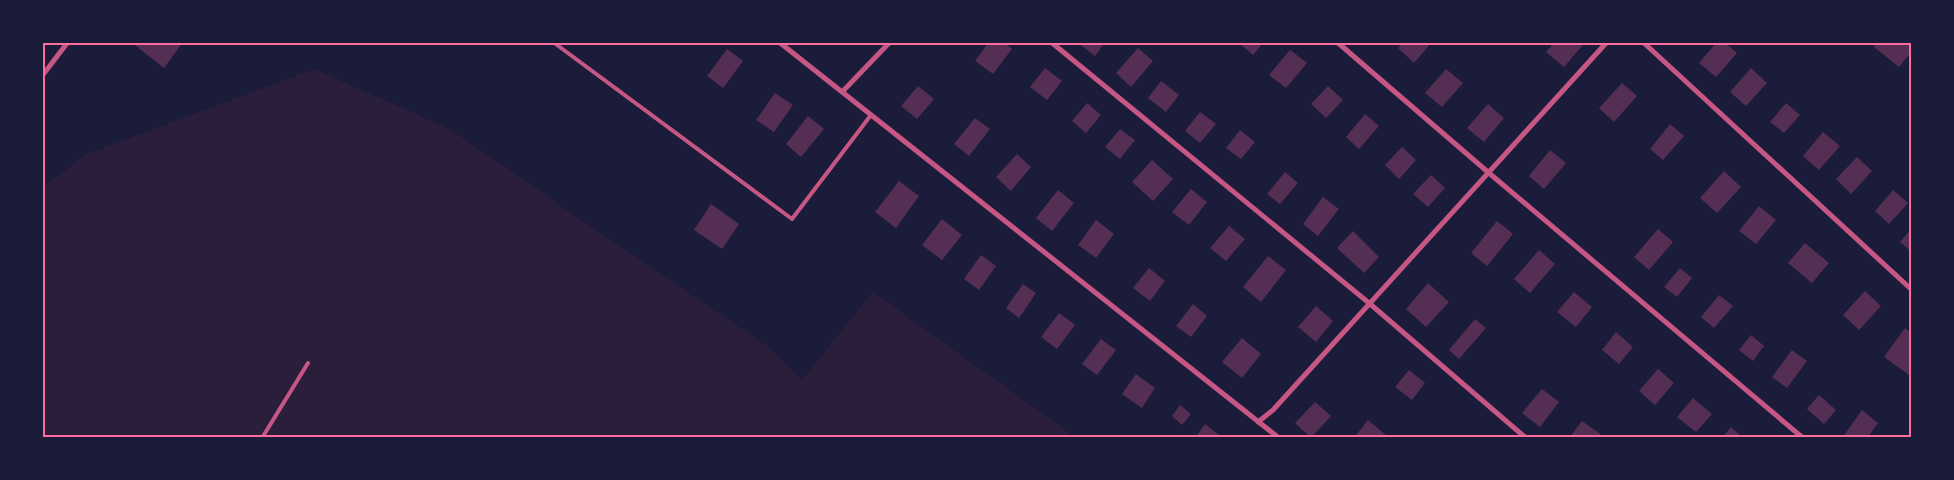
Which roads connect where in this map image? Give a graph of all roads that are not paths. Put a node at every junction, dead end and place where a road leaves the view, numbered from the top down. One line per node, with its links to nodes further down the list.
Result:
1 (68, 42): 9 (street)
2 (553, 42): 11 (lane)
3 (779, 42): 10 (street)
4 (890, 42): 10 (street)
5 (1051, 42): 14 (street)
6 (1337, 42): 12 (street)
7 (1607, 42): 12 (street)
8 (1644, 42): 13 (street)
9 (42, 76)
10 (843, 92): 11 (street)
11 (871, 115): 16 (street)
12 (1489, 173): 14 (street); 20 (street)
13 (1912, 290)
14 (1369, 303): 16 (street); 19 (street)
15 (308, 363): 17 (lane)
16 (1258, 422): 18 (street)
17 (262, 438)
18 (1279, 438)
19 (1526, 438)
20 (1803, 438)

